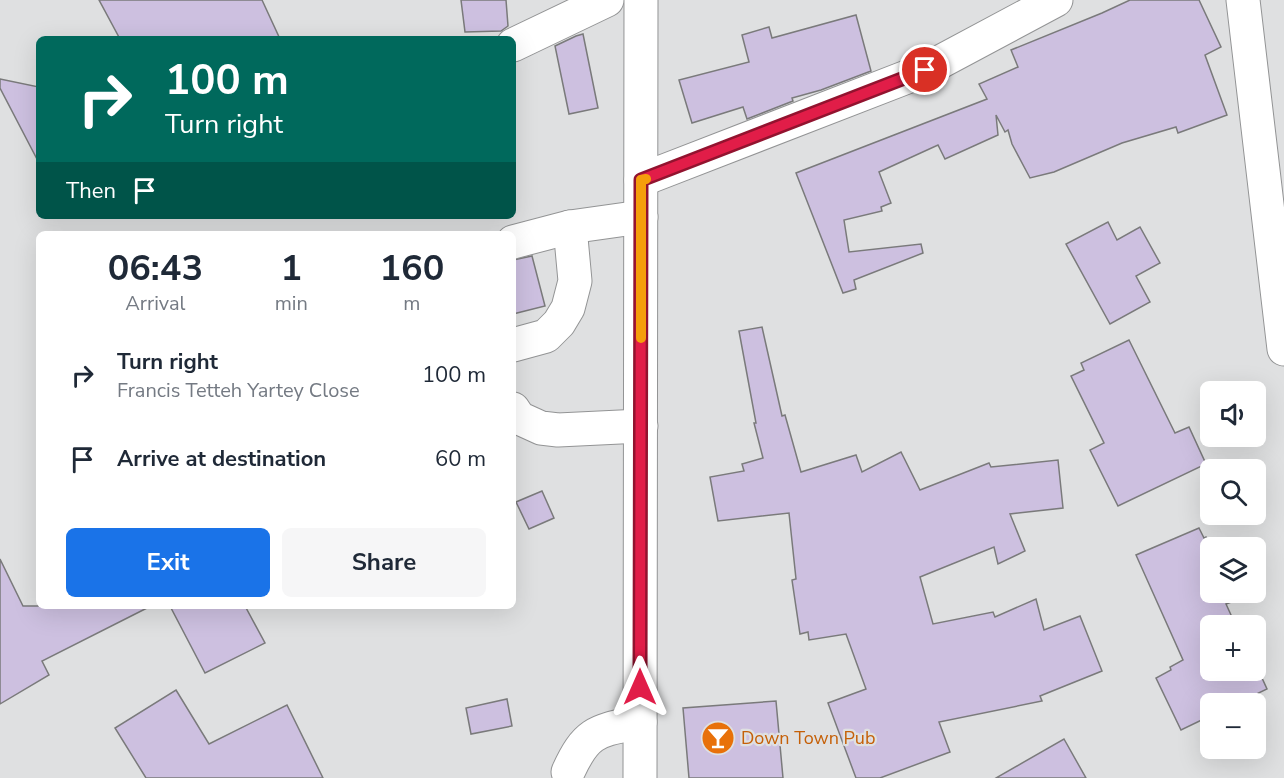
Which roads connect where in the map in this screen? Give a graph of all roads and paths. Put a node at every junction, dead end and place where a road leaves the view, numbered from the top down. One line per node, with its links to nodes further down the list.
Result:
1 (607, 0): 5 (street)
2 (641, 0): 6 (street)
3 (1056, 0): 6 (street)
4 (1243, 0): 11 (street)
5 (516, 44)
6 (641, 180): 7 (street)
7 (641, 217): 8 (street); 13 (street)
8 (570, 227): 9 (street); 10 (street)
9 (516, 241)
10 (516, 344)
11 (1284, 349)
12 (516, 414): 13 (street)
13 (641, 426): 14 (street)
14 (640, 722): 15 (street); 16 (street)
15 (564, 776)
16 (640, 778)

